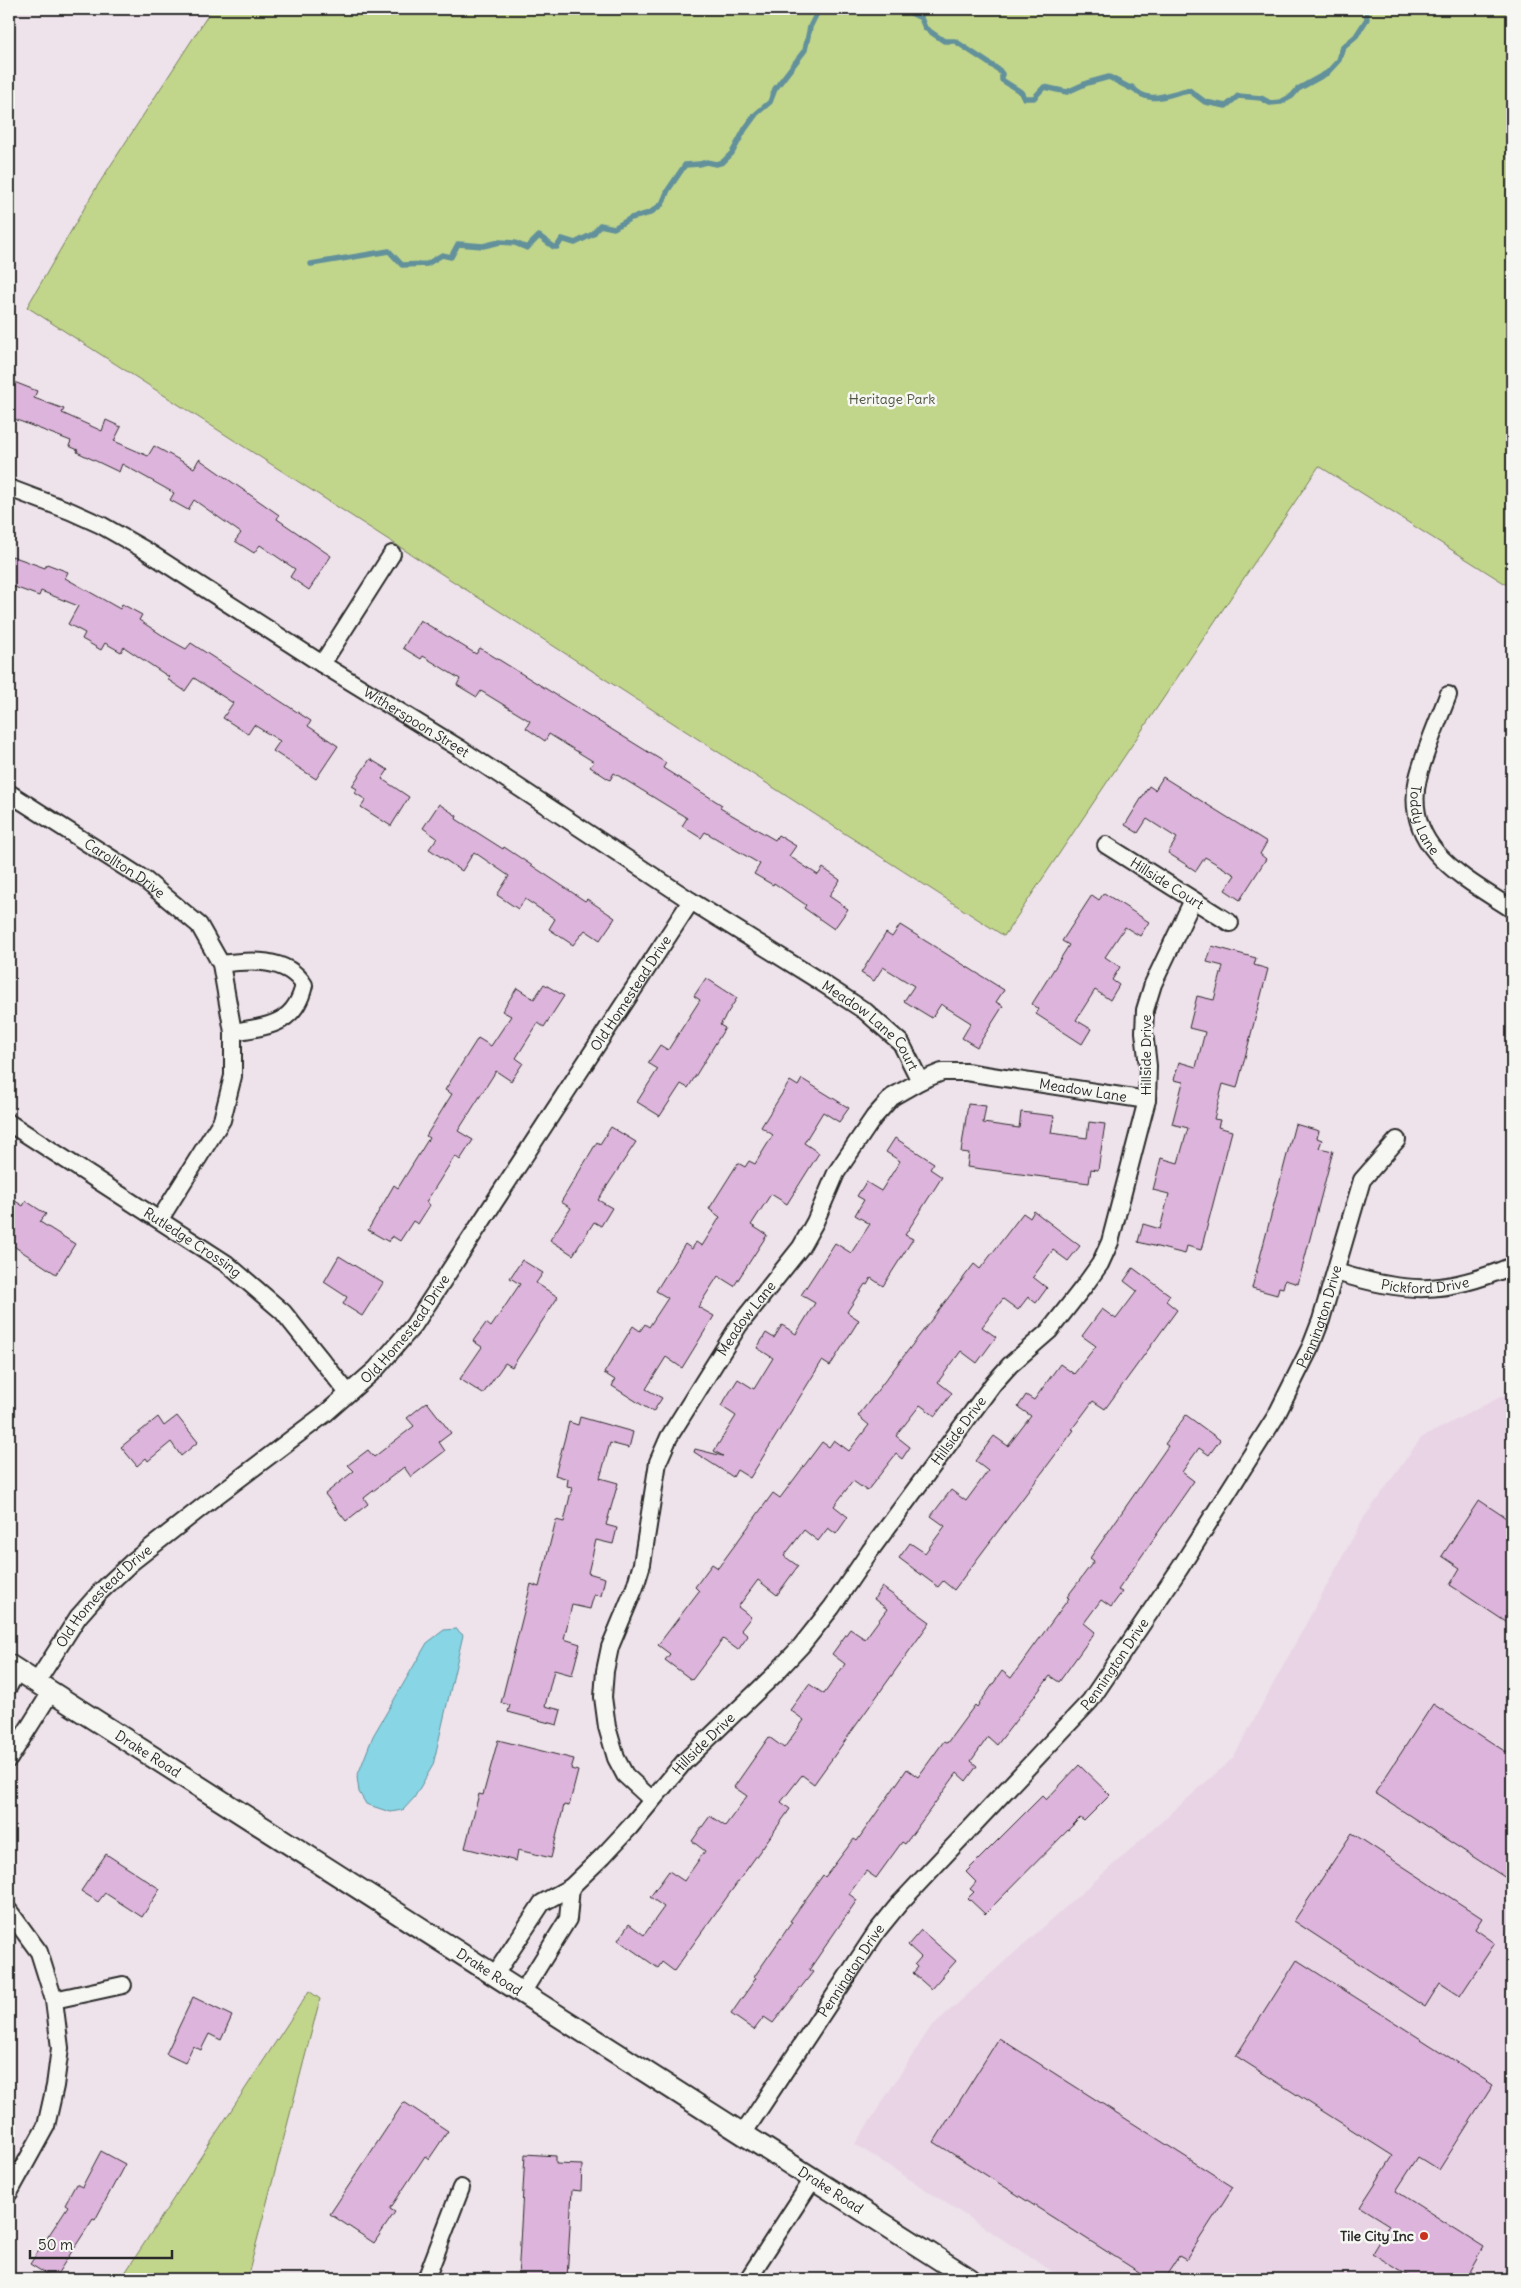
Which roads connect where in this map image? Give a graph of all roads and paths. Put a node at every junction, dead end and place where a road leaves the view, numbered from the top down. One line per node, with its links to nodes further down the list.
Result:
1 (9, 488): 3 (street, Witherspoon Street)
2 (392, 554): 3 (street)
3 (322, 664): 8 (street, Witherspoon Street)
4 (1448, 695): 9 (street, Toddy Lane)
5 (9, 792): 11 (street, Carollton Drive)
6 (1106, 845): 7 (street, Hillside Court)
7 (1193, 900): 10 (street, Hillside Court); 15 (street, Hillside Drive)
8 (691, 901): 12 (street, Witherspoon Street); 21 (street, Old Homestead Drive)
9 (1512, 909)
10 (1230, 923)
11 (221, 964): 13 (street, Carollton Drive); 13 (street)
12 (813, 977): 14 (street, Meadow Lane Court)
13 (233, 1032): 18 (street, Carollton Drive)
14 (920, 1081): 15 (street, Meadow Lane); 25 (street, Meadow Lane)
15 (1146, 1100): 25 (street, Hillside Drive)
16 (9, 1124): 18 (street, Rutledge Crossing)
17 (1397, 1140): 20 (street, Pennington Drive)
18 (160, 1219): 21 (street, Rutledge Crossing)
19 (1512, 1266): 20 (street, Pickford Drive)
20 (1336, 1272): 32 (street, Pennington Drive)
21 (348, 1393): 23 (street, Old Homestead Drive)
22 (12, 1674): 23 (street, Drake Road)
23 (44, 1688): 24 (street, Old Homestead Drive); 28 (street, Drake Road)
24 (9, 1758)
25 (651, 1799): 26 (street, Hillside Drive)
26 (571, 1887): 28 (street, Hillside Drive); 30 (street)
27 (9, 1911): 31 (street)
28 (494, 1976): 30 (street, Drake Road)
29 (123, 1985): 31 (street)
30 (522, 1993): 32 (street, Drake Road)
31 (54, 2000): 35 (street)
32 (743, 2134): 33 (street, Drake Road)
33 (813, 2179): 37 (street); 38 (street, Drake Road)
34 (460, 2188): 36 (street)
35 (9, 2193)
36 (426, 2279)
37 (748, 2279)
38 (970, 2279)

